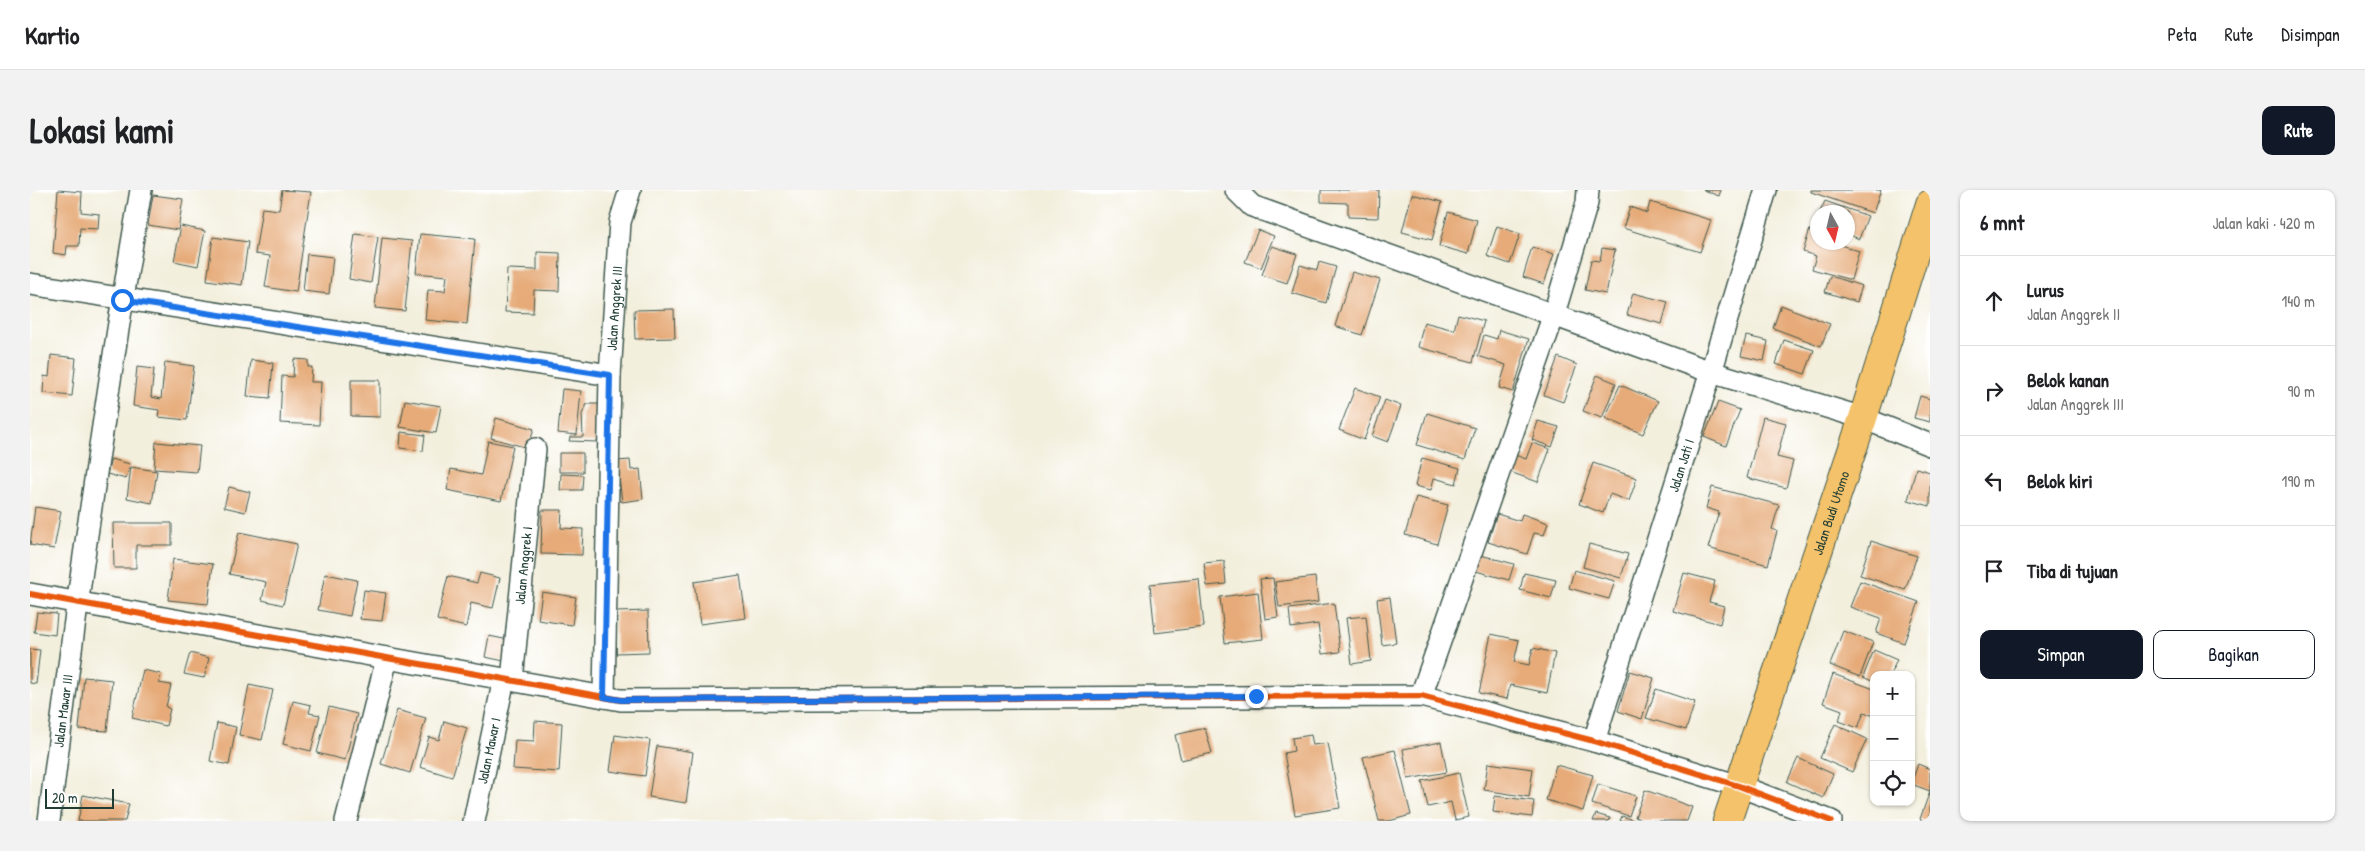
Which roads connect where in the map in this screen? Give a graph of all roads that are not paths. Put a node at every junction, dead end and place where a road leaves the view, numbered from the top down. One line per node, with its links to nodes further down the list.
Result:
1 (141, 190): 8 (street, Jalan Mawar III)
2 (630, 190): 11 (street, Jalan Anggrek III)
3 (1236, 190): 9 (street)
4 (1588, 190): 9 (street)
5 (1766, 190): 10 (street, Jalan Jati I)
6 (1930, 204): 12 (main road, Jalan Budi Utomo)
7 (30, 284): 8 (street)
8 (122, 300): 11 (street); 16 (street, Jalan Mawar III)
9 (1553, 316): 10 (street); 19 (street)
10 (1711, 372): 12 (street); 21 (street, Jalan Jati I)
11 (610, 375): 20 (street, Jalan Anggrek III)
12 (1863, 418): 13 (street); 22 (main road, Jalan Budi Utomo)
13 (1930, 445)
14 (535, 449): 18 (street, Jalan Anggrek I)
15 (30, 594): 16 (street)
16 (76, 601): 17 (street); 23 (street, Jalan Mawar III)
17 (387, 658): 18 (street); 24 (street)
18 (508, 680): 20 (street); 25 (street, Jalan Mawar I)
19 (1421, 696): 20 (street); 21 (street)
20 (604, 697)
21 (1594, 741): 22 (street)
22 (1739, 786): 26 (main road, Jalan Budi Utomo); 27 (street)
23 (50, 821)
24 (346, 821)
25 (474, 821)
26 (1727, 821)
27 (1831, 821)

